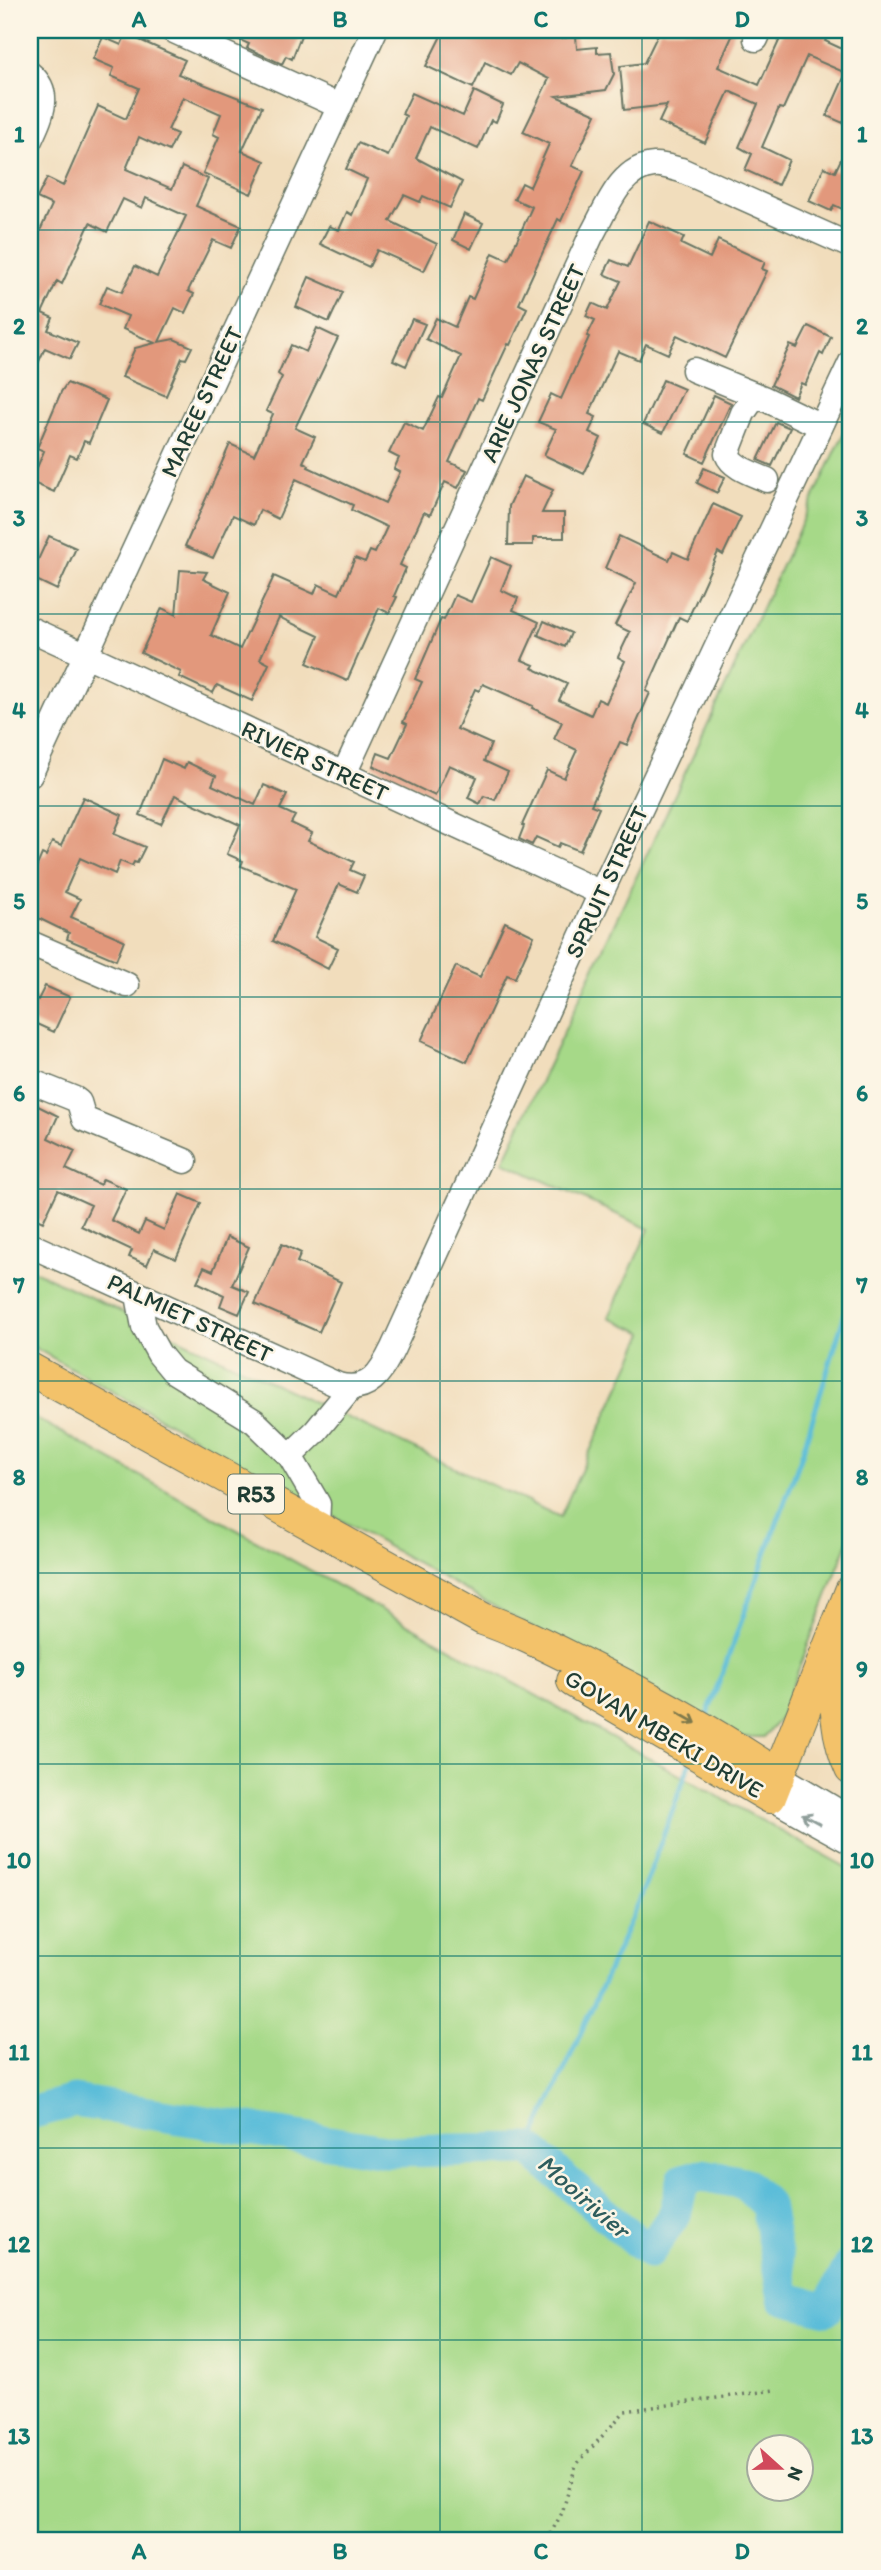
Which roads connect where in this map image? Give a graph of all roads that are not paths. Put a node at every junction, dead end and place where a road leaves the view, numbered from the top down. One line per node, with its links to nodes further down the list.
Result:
1 (172, 30): 4 (street)
2 (375, 30): 4 (street, MAREE STREET)
3 (30, 74): 5 (street)
4 (340, 106): 13 (street, MAREE STREET)
5 (30, 140)
6 (851, 246): 14 (street, ARIE JONAS STREET)
7 (851, 362): 10 (street, SPRUIT STREET)
8 (694, 370): 9 (street)
9 (763, 398): 10 (street); 11 (street)
10 (821, 426): 16 (street, SPRUIT STREET)
11 (767, 480)
12 (30, 629): 13 (street, RIVIER STREET)
13 (84, 654): 14 (street, RIVIER STREET); 15 (street, MAREE STREET)
14 (344, 774): 16 (street, RIVIER STREET)
15 (30, 775)
16 (601, 893): 24 (street, SPRUIT STREET)
17 (30, 943): 18 (street)
18 (127, 985)
19 (30, 1081): 20 (street)
20 (185, 1161)
21 (30, 1245): 22 (street, PALMIET STREET)
22 (138, 1295): 24 (street, PALMIET STREET); 25 (street)
23 (30, 1369): 26 (main road, GOVAN MBEKI DRIVE / R53)
24 (351, 1388): 25 (street, SPRUIT STREET)
25 (290, 1456): 26 (street)
26 (317, 1527): 30 (main road, GOVAN MBEKI DRIVE / R53)
27 (851, 1591): 28 (main road)
28 (835, 1632): 29 (main road); 30 (main road)
29 (851, 1769)
30 (775, 1786): 31 (street, GOVAN MBEKI DRIVE); 32 (street, GOVAN MBEKI DRIVE, one-way to 30)
31 (851, 1819)
32 (851, 1842)

